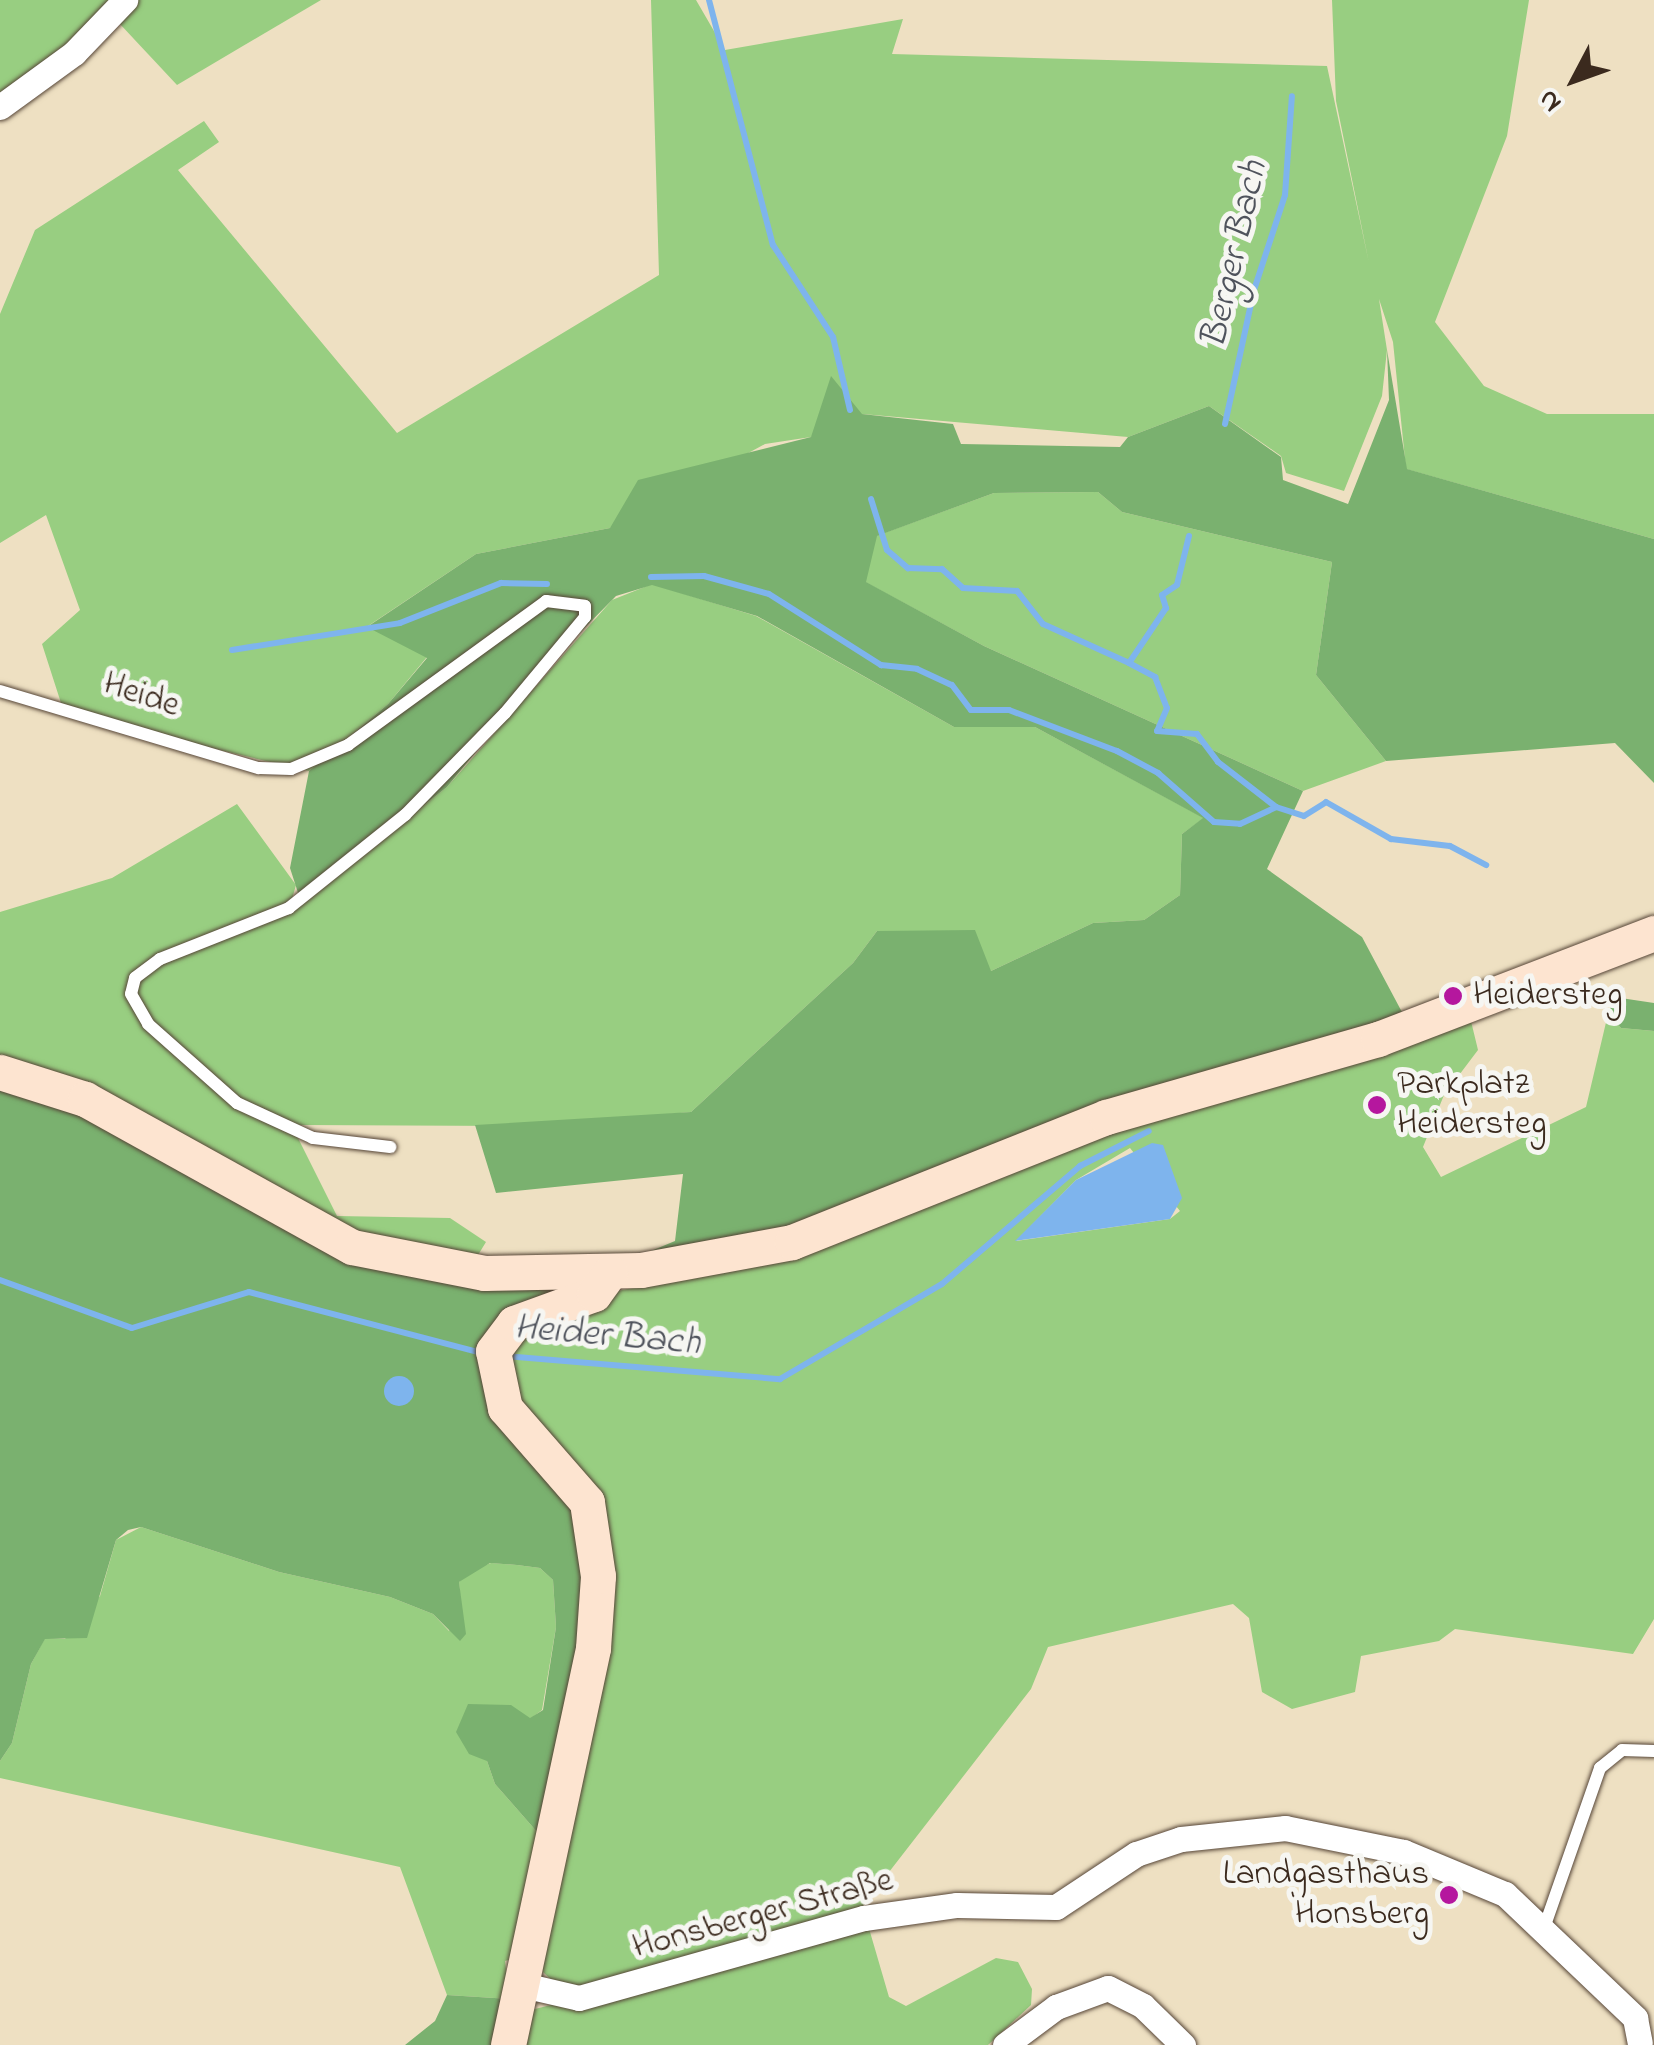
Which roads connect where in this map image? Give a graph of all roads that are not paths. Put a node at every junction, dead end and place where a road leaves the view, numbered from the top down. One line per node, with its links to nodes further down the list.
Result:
1 (125, 0): 2 (street)
2 (0, 108)
3 (0, 691): 6 (lane, Heide)
4 (1654, 933): 7 (main road)
5 (0, 1072): 7 (main road)
6 (390, 1147)
7 (610, 1272): 10 (main road)
8 (1654, 1751): 9 (lane)
9 (1544, 1928): 10 (street, Honsberger Straße); 14 (street, Honsberger Straße)
10 (523, 1985): 11 (main road)
11 (508, 2045)
12 (1005, 2045): 13 (street)
13 (1183, 2045)
14 (1644, 2045)

